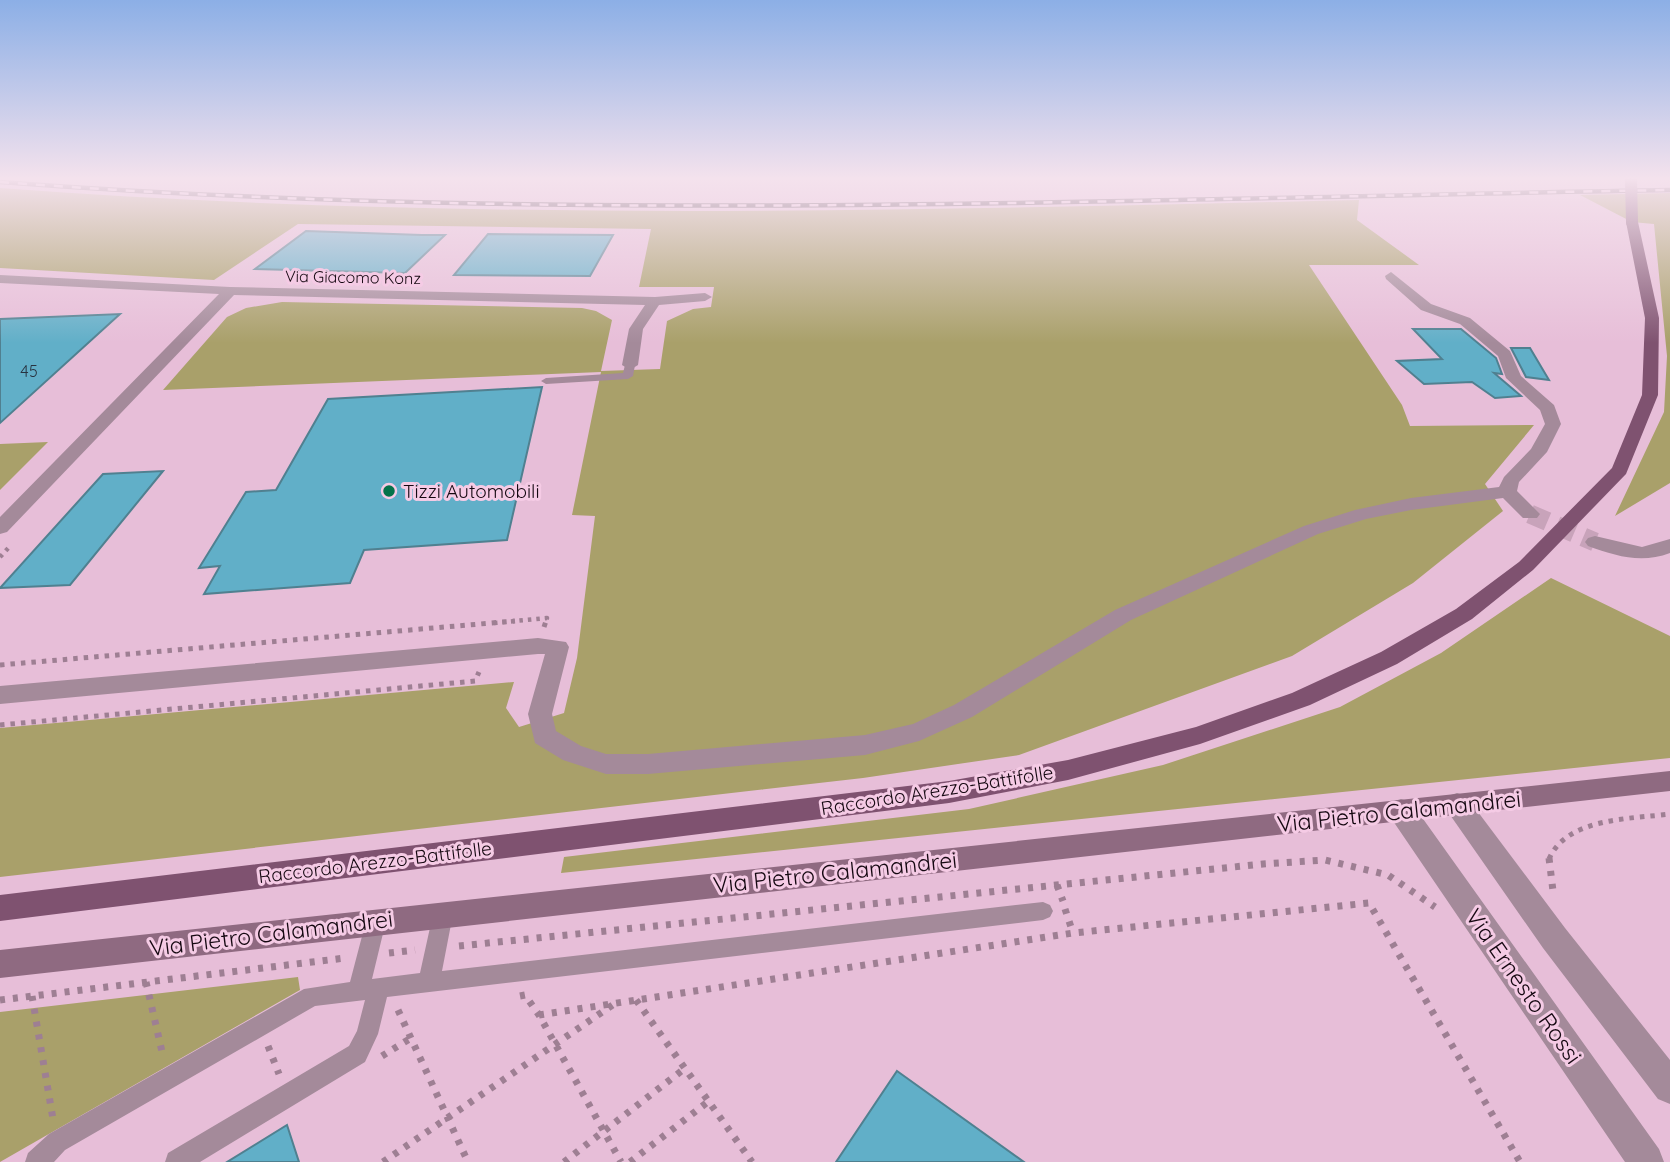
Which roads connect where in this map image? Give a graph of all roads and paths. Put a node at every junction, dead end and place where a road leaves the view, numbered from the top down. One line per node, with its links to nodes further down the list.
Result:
1 (1635, 234): 24 (main road, Raccordo Arezzo-Battifolle, bridge)
2 (1391, 275): 9 (street)
3 (0, 279): 4 (street, Via Giacomo Konz)
4 (230, 291): 6 (street, Via Giacomo Konz); 11 (street)
5 (705, 297): 6 (street, Via Giacomo Konz)
6 (655, 300): 7 (street)
7 (630, 365): 8 (lane)
8 (546, 381)
9 (1507, 492): 10 (street); 18 (street)
10 (1530, 514)
11 (0, 528)
12 (18, 538): 15 (path)
13 (1595, 542): 14 (street)
14 (1670, 545)
15 (0, 557)
16 (339, 637): 17 (path)
17 (0, 665)
18 (0, 695)
19 (1670, 781): 20 (main road, Via Pietro Calamandrei)
20 (1458, 804): 21 (main road, Via Pietro Calamandrei); 42 (street)
21 (1401, 810): 26 (main road, Via Pietro Calamandrei); 57 (street, Via Ernesto Rossi)
22 (1670, 814): 23 (path)
23 (1553, 895)
24 (0, 908)
25 (1043, 911): 30 (lane)
26 (443, 914): 27 (main road, Via Pietro Calamandrei); 30 (lane)
27 (376, 921): 28 (main road, Via Pietro Calamandrei); 31 (lane)
28 (0, 964)
29 (146, 982): 41 (path)
30 (429, 982): 31 (lane)
31 (368, 990): 38 (lane); 43 (lane)
32 (525, 995): 37 (path)
33 (32, 996): 47 (path)
34 (636, 1000): 35 (path); 40 (path); 56 (path)
35 (615, 1004): 37 (path); 39 (path)
36 (397, 1010): 45 (path)
37 (539, 1015): 39 (path)
38 (260, 1027): 41 (lane); 43 (path)
39 (556, 1045): 45 (path); 46 (path)
40 (684, 1069): 44 (path); 46 (path)
41 (169, 1078): 47 (lane)
42 (1670, 1087)
43 (288, 1096): 49 (lane)
44 (709, 1101): 54 (path); 55 (path)
45 (447, 1118): 50 (path); 51 (path)
46 (603, 1133): 52 (path); 53 (path)
47 (57, 1142): 48 (lane)
48 (37, 1162)
49 (177, 1162)
50 (383, 1162)
51 (468, 1162)
52 (564, 1162)
53 (621, 1162)
54 (630, 1162)
55 (752, 1162)
56 (1521, 1162)
57 (1646, 1162)

